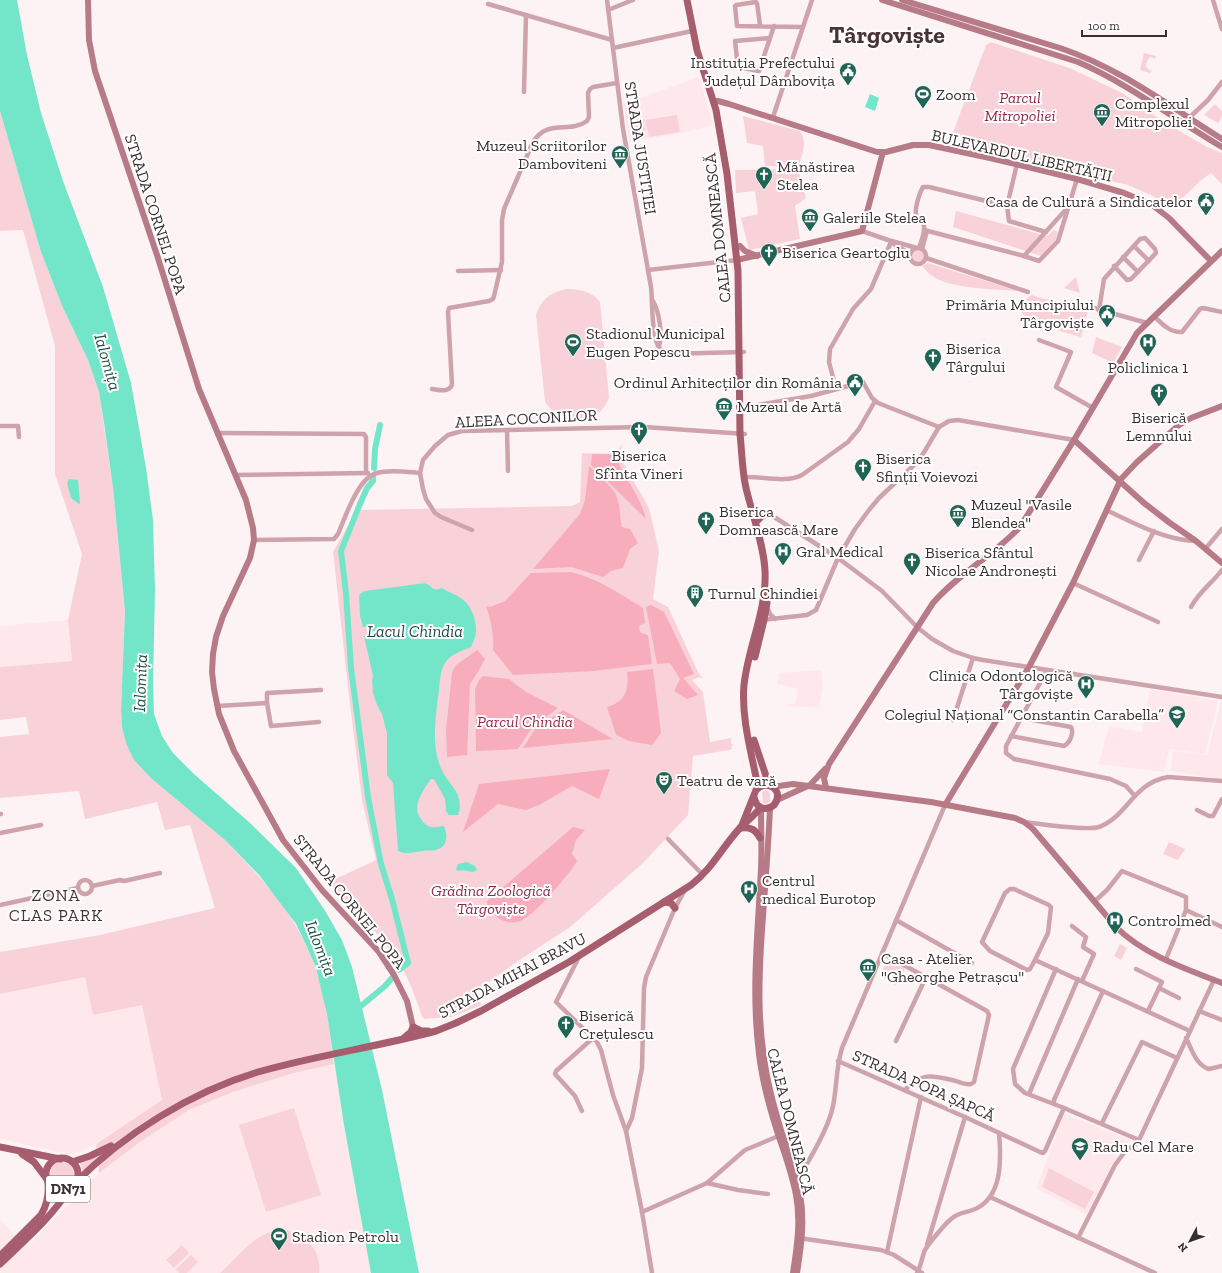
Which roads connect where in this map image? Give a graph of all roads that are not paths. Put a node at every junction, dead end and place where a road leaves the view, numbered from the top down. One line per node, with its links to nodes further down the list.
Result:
1 (88, 0): 72 (main road, STRADA CORNEL POPA)
2 (607, 0): 11 (street, STRADA JUSTIȚIEI)
3 (633, 0): 11 (street)
4 (687, 0): 17 (main road, CALEA DOMNEASCĂ)
5 (692, 0): 24 (main road, CALEA DOMNEASCĂ)
6 (812, 0): 15 (street)
7 (882, 0): 9 (main road)
8 (1213, 0): 16 (street)
9 (898, 2): 26 (main road); 28 (main road)
10 (488, 4): 12 (street)
11 (608, 10): 19 (street, STRADA JUSTIȚIEI)
12 (526, 15): 19 (street); 23 (street)
13 (760, 26): 13 (street); 14 (street)
14 (774, 26): 15 (street); 18 (street)
15 (803, 27): 25 (street)
16 (1222, 29)
17 (692, 31): 20 (street); 24 (main road, CALEA DOMNEASCĂ)
18 (770, 38): 18 (street)
19 (612, 40): 20 (street, STRADA JUSTIȚIEI)
20 (613, 48): 22 (street, STRADA JUSTIȚIEI)
21 (1222, 82): 26 (street)
22 (617, 83): 51 (street); 52 (street, STRADA JUSTIȚIEI)
23 (524, 92)
24 (716, 101): 25 (main road, BULEVARDUL LIBERTĂȚII); 38 (main road, CALEA DOMNEASCĂ); 47 (main road, CALEA DOMNEASCĂ)
25 (773, 117): 29 (main road, BULEVARDUL LIBERTĂȚII)
26 (1189, 118): 27 (main road)
27 (1222, 139)
28 (1222, 147)
29 (883, 152): 30 (main road, BULEVARDUL LIBERTĂȚII); 35 (main road)
30 (1017, 164): 31 (main road, BULEVARDUL LIBERTĂȚII); 33 (street)
31 (1077, 179): 32 (street); 49 (main road, BULEVARDUL LIBERTĂȚII)
32 (1070, 205): 36 (street); 44 (street)
33 (1007, 206): 34 (street); 36 (street)
34 (926, 230): 40 (street); 44 (street)
35 (862, 231): 37 (street); 43 (main road)
36 (1046, 232): 44 (street)
37 (889, 241): 40 (street); 42 (street); 64 (street)
38 (740, 246): 43 (main road); 47 (main road, CALEA DOMNEASCĂ)
39 (1134, 246): 45 (street); 48 (street); 48 (street)
40 (919, 248): 42 (street); 46 (street)
41 (1222, 251): 49 (main road)
42 (910, 254): 46 (street)
43 (757, 256): 47 (main road)
44 (1024, 256)
45 (1123, 257): 50 (street); 54 (street)
46 (926, 258): 55 (street)
47 (739, 260): 52 (street); 62 (main road, CALEA DOMNEASCĂ)
48 (1149, 261): 54 (street)
49 (1211, 261): 59 (main road)
50 (1114, 266): 54 (street); 57 (street)
51 (501, 270): 53 (street); 63 (street)
52 (648, 270): 62 (street, STRADA JUSTIȚIEI)
53 (458, 271)
54 (1138, 272)
55 (1028, 292)
56 (1090, 307): 57 (street)
57 (1099, 310): 60 (street)
58 (1222, 312): 59 (street)
59 (1154, 316): 60 (main road)
60 (1147, 323): 68 (main road)
61 (1040, 340): 68 (street)
62 (742, 352): 67 (main road, CALEA DOMNEASCĂ)
63 (432, 389)
64 (836, 389): 65 (street); 67 (street)
65 (876, 402): 70 (street); 81 (street)
66 (1222, 406): 82 (main road)
67 (742, 408): 73 (main road, CALEA DOMNEASCĂ)
68 (1093, 408): 75 (main road)
69 (0, 426): 74 (street)
70 (939, 427): 75 (street); 92 (street)
71 (507, 430): 73 (street, ALEEA COCONILOR); 76 (street); 77 (street, ALEEA COCONILOR)
72 (217, 433): 78 (street); 80 (main road, STRADA CORNEL POPA)
73 (743, 434): 81 (main road, CALEA DOMNEASCĂ); 85 (main road, CALEA DOMNEASCĂ)
74 (19, 436)
75 (1074, 440): 82 (main road); 102 (main road)
76 (508, 471)
77 (420, 472): 79 (street); 87 (street)
78 (366, 473): 79 (street); 80 (street)
79 (375, 473): 89 (street)
80 (236, 475): 89 (main road, STRADA CORNEL POPA)
81 (748, 477): 85 (main road, CALEA DOMNEASCĂ)
82 (1119, 482): 83 (main road); 90 (main road)
83 (1106, 510): 88 (street); 96 (main road)
84 (768, 513): 85 (main road); 92 (street)
85 (756, 515): 97 (main road, CALEA DOMNEASCĂ); 100 (main road, CALEA DOMNEASCĂ)
86 (1222, 529): 91 (street)
87 (472, 530)
88 (1154, 531): 90 (street); 93 (street)
89 (254, 540): 109 (main road, STRADA CORNEL POPA)
90 (1196, 541): 91 (main road)
91 (1206, 548): 94 (main road)
92 (838, 558): 99 (street); 102 (street)
93 (1139, 560)
94 (1222, 563)
95 (1222, 570): 98 (street)
96 (1073, 583): 101 (street); 104 (main road)
97 (766, 606): 99 (street); 100 (main road, CALEA DOMNEASCĂ)
98 (1191, 608)
99 (774, 619): 100 (street)
100 (761, 620): 116 (main road); 118 (main road, CALEA DOMNEASCĂ)
101 (1158, 622)
102 (917, 627): 103 (street); 114 (main road)
103 (973, 658): 104 (street); 111 (street)
104 (1028, 667): 105 (street); 124 (main road)
105 (1048, 670): 107 (street); 110 (street)
106 (320, 690): 108 (street)
107 (1222, 697)
108 (267, 703): 109 (street); 112 (street)
109 (217, 706): 164 (main road, STRADA CORNEL POPA)
110 (1022, 718): 113 (street); 113 (street)
111 (953, 720)
112 (319, 722)
113 (1011, 736): 120 (street)
114 (829, 764): 117 (main road); 119 (main road)
115 (1222, 781): 120 (street)
116 (770, 786): 117 (main road); 118 (main road); 123 (main road)
117 (810, 786): 119 (main road); 123 (main road)
118 (758, 787): 121 (main road)
119 (826, 788): 124 (main road)
120 (1134, 795): 128 (street)
121 (754, 797): 125 (main road); 130 (main road)
122 (1222, 799): 127 (street)
123 (777, 800): 126 (main road)
124 (945, 805): 128 (main road); 144 (street)
125 (761, 808): 126 (main road); 130 (main road); 132 (main road, CALEA DOMNEASCĂ)
126 (770, 808): 185 (main road)
127 (1197, 810)
128 (1024, 822): 139 (main road)
129 (41, 825): 131 (street)
130 (740, 828): 132 (main road); 135 (main road, STRADA MIHAI BRAVU)
131 (0, 833)
132 (760, 838): 185 (main road, CALEA DOMNEASCĂ)
133 (668, 839): 135 (street)
134 (160, 873): 136 (street)
135 (703, 875): 138 (main road, STRADA MIHAI BRAVU)
136 (92, 886): 137 (street); 137 (street)
137 (78, 888): 141 (street)
138 (681, 893): 140 (main road, STRADA MIHAI BRAVU); 142 (street)
139 (1095, 901): 143 (street); 150 (main road)
140 (664, 902): 142 (main road); 148 (main road, STRADA MIHAI BRAVU)
141 (0, 905)
142 (675, 908): 183 (street)
143 (1186, 910): 146 (street); 150 (street)
144 (896, 920): 147 (street); 151 (street)
145 (1072, 926): 155 (street)
146 (1222, 927)
147 (882, 953): 154 (street); 173 (street)
148 (579, 956): 165 (main road, STRADA MIHAI BRAVU); 168 (street)
149 (1036, 959): 149 (street); 152 (street)
150 (1166, 959): 156 (main road)
151 (972, 963)
152 (1056, 969): 155 (street); 176 (street)
153 (1136, 969): 158 (street)
154 (926, 978): 171 (street); 175 (street)
155 (1080, 980): 159 (street); 176 (street)
156 (1214, 980): 157 (main road); 161 (street)
157 (1222, 983)
158 (1159, 988): 160 (street); 162 (street)
159 (1103, 991): 162 (street); 178 (street)
160 (1179, 998)
161 (1199, 1010): 163 (street); 166 (street)
162 (1148, 1011): 166 (street)
163 (1222, 1020)
164 (413, 1026): 165 (main road); 167 (main road, STRADA CORNEL POPA); 170 (main road)
165 (436, 1031): 167 (main road, STRADA MIHAI BRAVU)
166 (1190, 1031): 169 (street)
167 (415, 1036): 170 (main road, STRADA MIHAI BRAVU)
168 (593, 1038): 180 (street); 183 (street)
169 (1186, 1038): 172 (street); 174 (street)
170 (403, 1040): 186 (main road, STRADA MIHAI BRAVU)
171 (896, 1041)
172 (1177, 1058): 182 (street); 187 (street)
173 (838, 1061): 175 (street, STRADA POPA ȘAPCĂ); 193 (street)
174 (1222, 1066)
175 (905, 1090): 177 (street, STRADA POPA ȘAPCĂ)
176 (1029, 1094): 178 (street)
177 (921, 1097): 181 (street, STRADA POPA ȘAPCĂ); 204 (street)
178 (1054, 1104): 179 (street)
179 (1064, 1108): 182 (street); 184 (street, STRADA POPA ȘAPCĂ)
180 (582, 1111)
181 (965, 1117): 184 (street, STRADA POPA ȘAPCĂ); 203 (street)
182 (1102, 1123): 187 (street)
183 (626, 1131): 200 (street)
184 (999, 1133): 199 (street, STRADA POPA ȘAPCĂ)
185 (781, 1135): 192 (main road); 195 (main road, CALEA DOMNEASCĂ); 196 (street)
186 (129, 1137): 191 (main road, STRADA MIHAI BRAVU); 197 (main road, STRADA MIHAI BRAVU)
187 (1139, 1140): 202 (street)
188 (0, 1147): 189 (main road)
189 (14, 1150): 190 (main road); 194 (main road)
190 (61, 1159): 191 (main road, DN71); 194 (main road, DN71)
191 (72, 1162): 197 (main road, DN71)
192 (792, 1163): 193 (street); 195 (main road)
193 (806, 1164): 195 (street)
194 (48, 1181): 197 (main road, DN71); 205 (main road, DN71)
195 (796, 1181): 201 (main road, CALEA DOMNEASCĂ)
196 (707, 1183): 198 (street); 200 (street)
197 (73, 1186): 206 (main road, STRADA MIHAI BRAVU)
198 (768, 1194)
199 (990, 1197): 202 (street); 203 (street)
200 (642, 1212): 208 (street)
201 (800, 1238): 204 (street); 209 (main road, CALEA DOMNEASCĂ); 210 (main road, CALEA DOMNEASCĂ)
202 (1078, 1238): 211 (street)
203 (926, 1248): 207 (street)
204 (887, 1252): 207 (street)
205 (0, 1256)
206 (0, 1264)
207 (919, 1272)
208 (652, 1273)
209 (793, 1273)
210 (797, 1273)
211 (1155, 1273)

